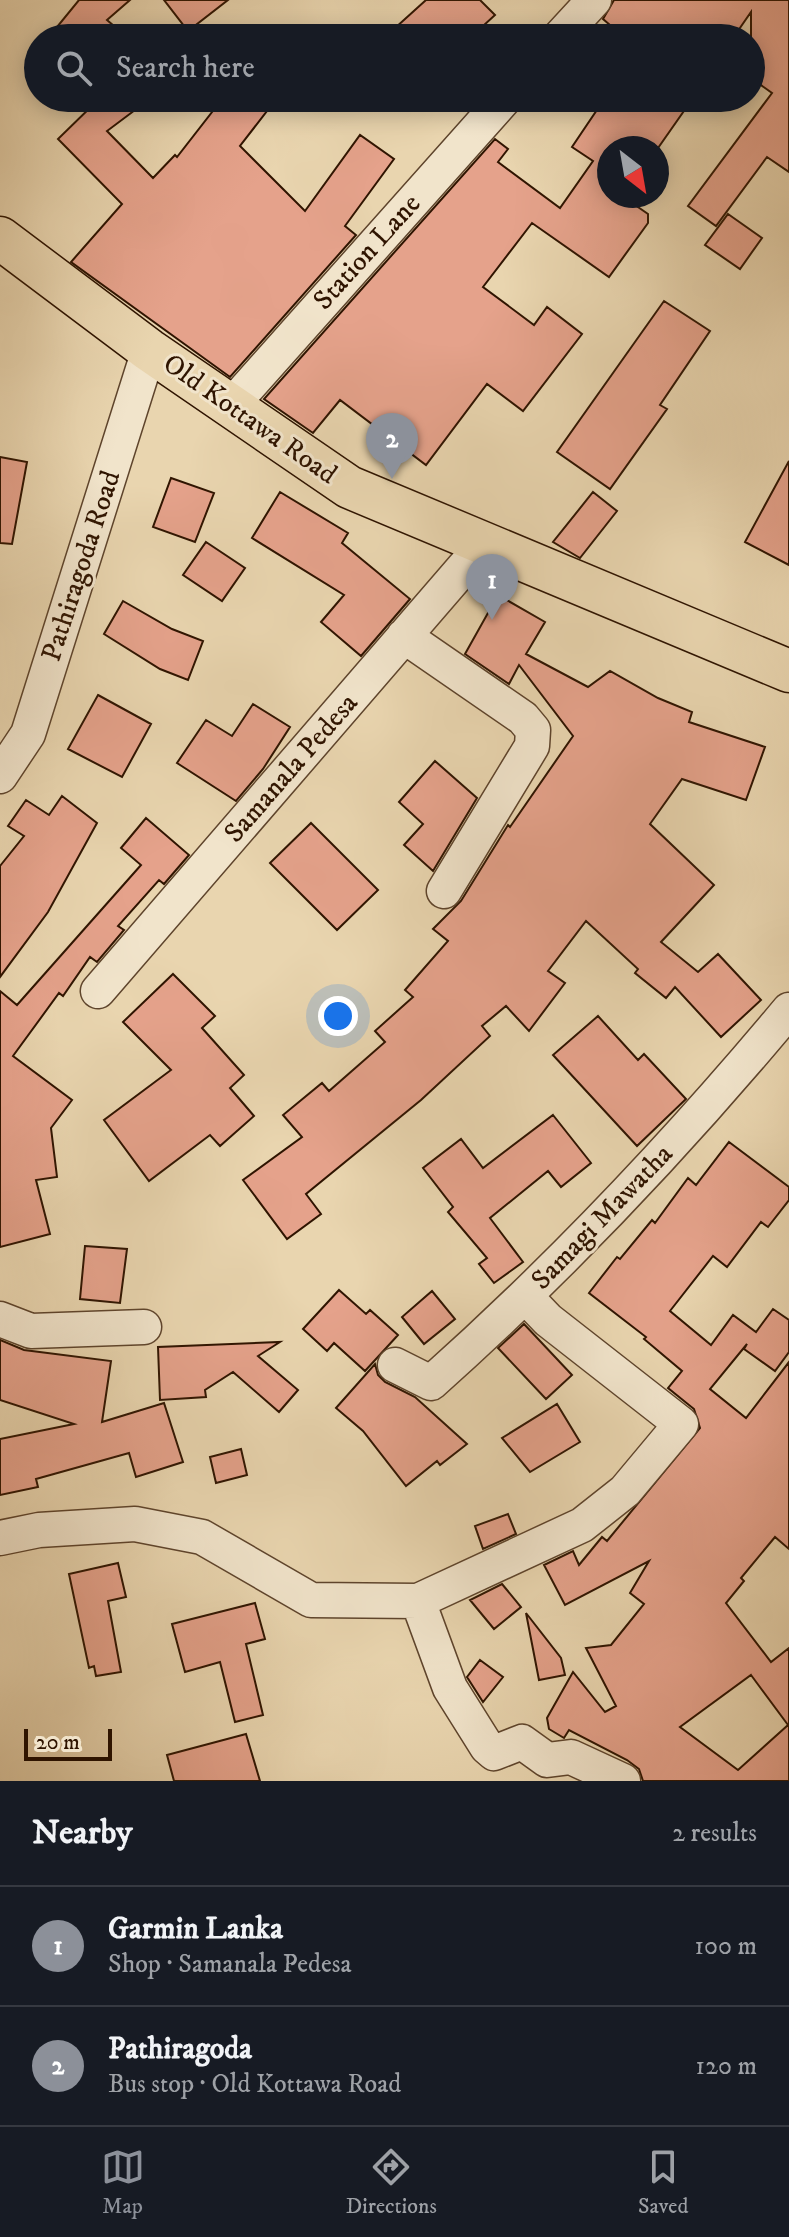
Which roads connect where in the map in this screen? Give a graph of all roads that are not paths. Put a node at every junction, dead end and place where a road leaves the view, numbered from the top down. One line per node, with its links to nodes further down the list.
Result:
1 (594, 0): 2 (street)
2 (572, 24)
3 (493, 112): 6 (street, Station Lane)
4 (0, 238): 5 (main road, Old Kottawa Road)
5 (149, 350): 6 (main road, Old Kottawa Road); 10 (street, Pathiragoda Road)
6 (230, 407): 7 (main road, Old Kottawa Road)
7 (484, 544): 8 (street, Samanala Pedesa); 9 (main road, Old Kottawa Road)
8 (404, 636): 11 (street); 12 (street, Samanala Pedesa)
9 (789, 671)
10 (0, 776)
11 (444, 891)
12 (98, 991)
13 (789, 1010): 14 (street, Samagi Mawatha)
14 (526, 1297): 17 (street, Samagi Mawatha); 19 (street)
15 (0, 1319): 16 (street)
16 (144, 1327)
17 (395, 1365)
18 (0, 1538): 19 (street)
19 (418, 1601): 20 (street)
20 (623, 1781)

